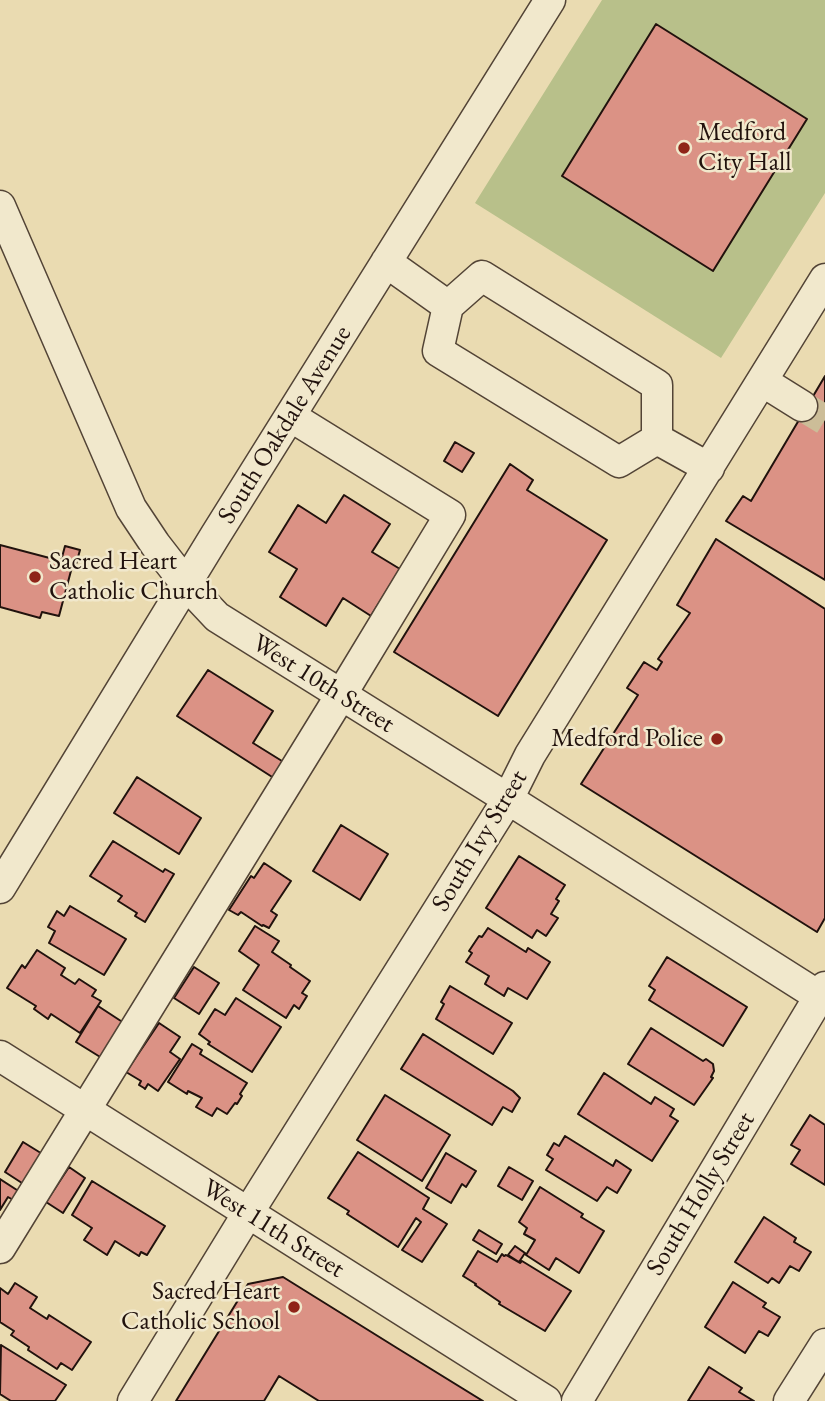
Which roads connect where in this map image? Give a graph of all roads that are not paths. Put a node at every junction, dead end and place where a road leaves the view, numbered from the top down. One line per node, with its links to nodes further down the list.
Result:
1 (550, 0): 3 (street, South Oakdale Avenue)
2 (0, 206): 11 (street, West 10th Street)
3 (386, 262): 5 (street); 8 (street, South Oakdale Avenue)
4 (825, 279): 6 (street, South Ivy Street)
5 (448, 306): 9 (street); 9 (street)
6 (762, 381): 7 (street); 10 (street, South Ivy Street)
7 (802, 406)
8 (290, 416): 11 (street, South Oakdale Avenue); 12 (street)
9 (657, 439): 10 (street)
10 (709, 468): 13 (street, South Ivy Street)
11 (186, 584): 12 (street, West 10th Street); 14 (street, South Oakdale Avenue)
12 (341, 695): 13 (street, West 10th Street); 17 (street)
13 (509, 799): 15 (street, West 10th Street); 18 (street, South Ivy Street)
14 (0, 888)
15 (823, 995): 23 (street, South Holly Street)
16 (0, 1056): 17 (street, West 11th Street)
17 (85, 1110): 18 (street, West 11th Street); 19 (street)
18 (248, 1213): 21 (street, South Ivy Street); 22 (street, West 11th Street)
19 (0, 1248)
20 (825, 1344): 24 (street)
21 (133, 1401)
22 (546, 1401)
23 (577, 1401)
24 (789, 1401)

